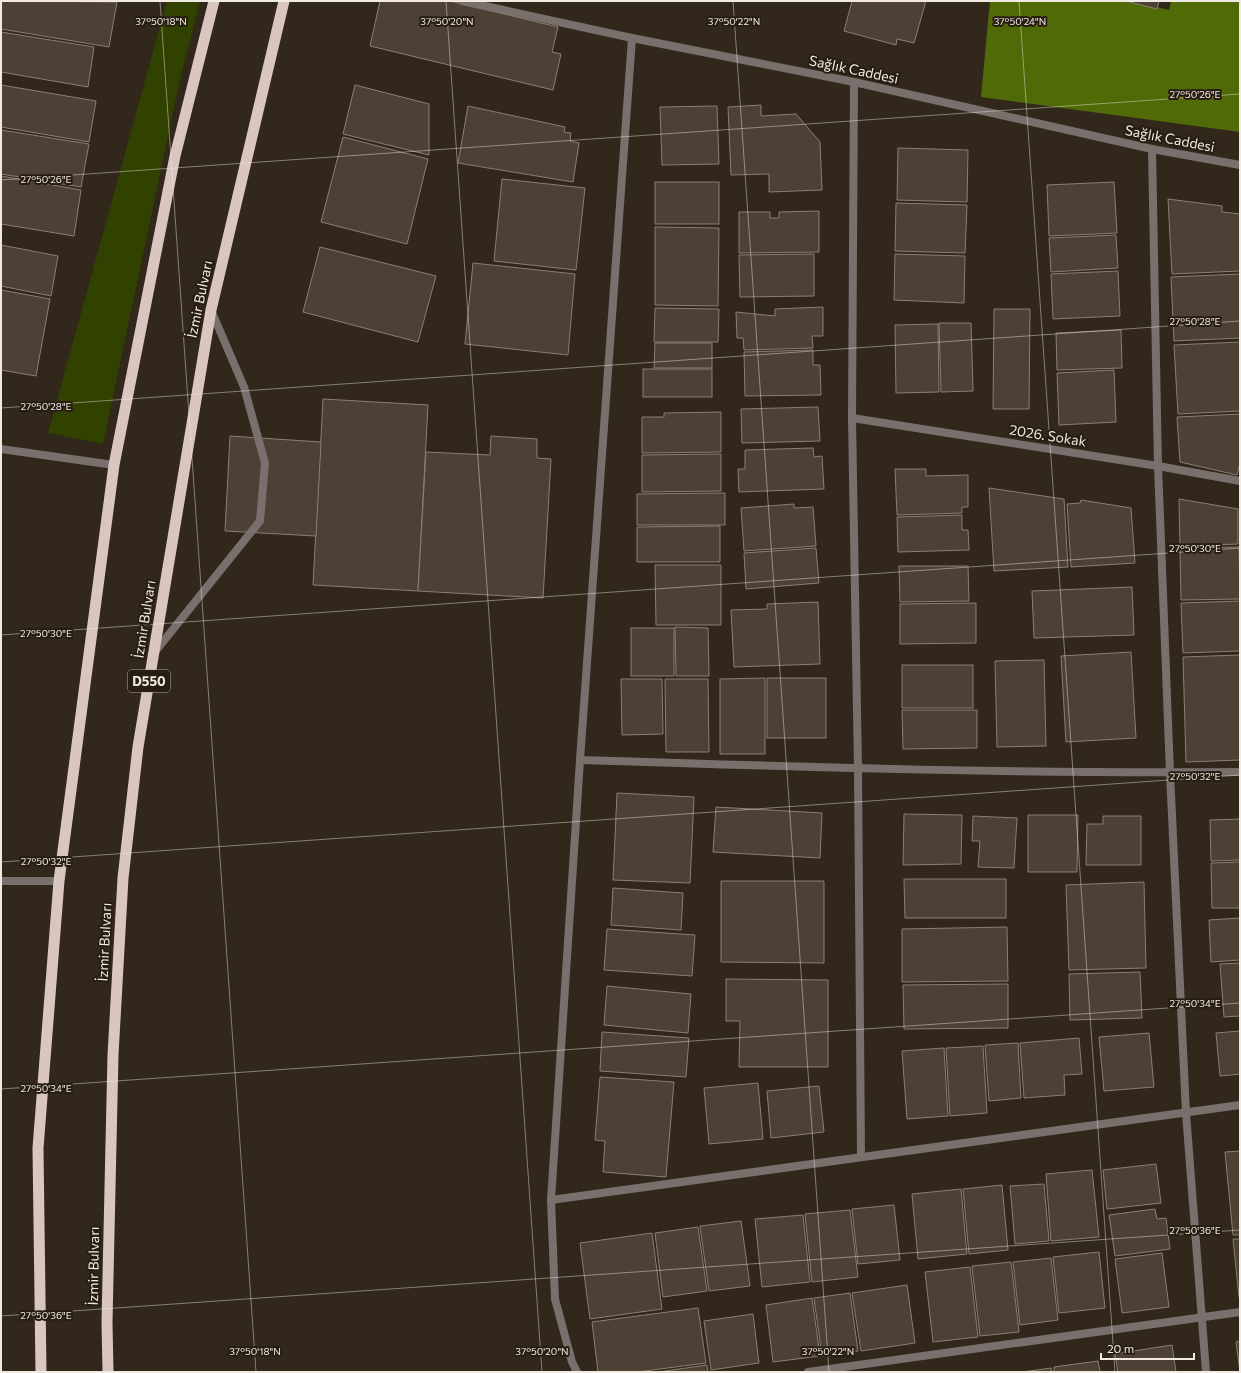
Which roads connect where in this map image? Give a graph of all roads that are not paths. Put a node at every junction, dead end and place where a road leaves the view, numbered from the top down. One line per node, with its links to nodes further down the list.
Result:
1 (214, 1): 11 (highway)
2 (284, 1): 8 (highway, İzmir Bulvarı / D550)
3 (462, 1): 4 (street, Sağlık Caddesi)
4 (632, 38): 5 (street, Sağlık Caddesi); 15 (street)
5 (854, 82): 6 (street, Sağlık Caddesi); 9 (street)
6 (1152, 149): 7 (street, Sağlık Caddesi); 12 (street)
7 (1240, 165)
8 (211, 310): 14 (highway, İzmir Bulvarı / D550); 14 (street)
9 (852, 418): 12 (street, 2026. Sokak); 16 (street)
10 (1, 449): 11 (street)
11 (114, 466): 20 (highway)
12 (1158, 466): 13 (street, 2026. Sokak); 18 (street)
13 (1240, 481)
14 (153, 653): 28 (highway, İzmir Bulvarı / D550)
15 (580, 760): 16 (street); 24 (street)
16 (858, 769): 18 (street); 23 (street)
17 (1240, 772): 18 (street)
18 (1170, 773): 22 (street)
19 (1, 881): 20 (street)
20 (59, 881): 27 (highway)
21 (1240, 1105): 22 (street)
22 (1186, 1113): 23 (street); 26 (street)
23 (861, 1156): 24 (street)
24 (551, 1200): 29 (street)
25 (1240, 1312): 26 (street)
26 (1201, 1318): 30 (street); 31 (street)
27 (41, 1372)
28 (108, 1372)
29 (577, 1372)
30 (808, 1372)
31 (1206, 1372)

